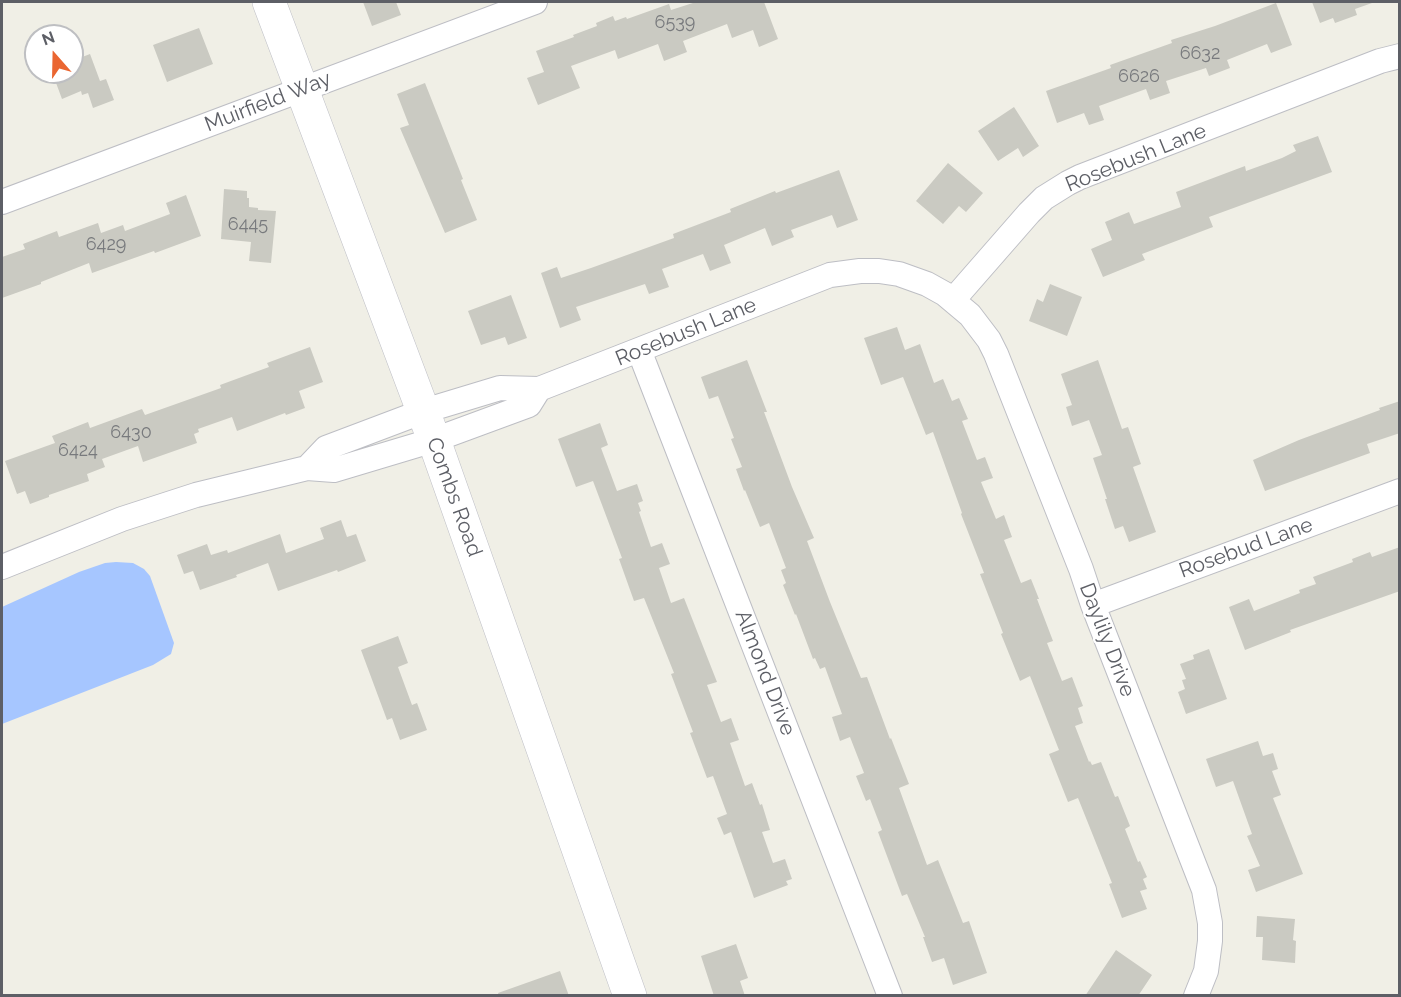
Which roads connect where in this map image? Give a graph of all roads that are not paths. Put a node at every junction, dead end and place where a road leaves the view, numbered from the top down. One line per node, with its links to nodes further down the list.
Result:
1 (268, 2): 4 (street, Combs Road)
2 (535, 2): 4 (street, Muirfield Way)
3 (1400, 56): 6 (street, Rosebush Lane)
4 (301, 90): 5 (street, Muirfield Way); 8 (street, Combs Road)
5 (2, 202)
6 (953, 300): 7 (street, Rosebush Lane); 11 (street, Daylily Drive)
7 (639, 350): 8 (street, Rosebush Lane); 13 (street, Almond Drive)
8 (429, 425): 10 (street, Rosebush Lane); 12 (street, Combs Road)
9 (1400, 491): 11 (street, Rosebud Lane)
10 (2, 567)
11 (1093, 605): 14 (street, Daylily Drive)
12 (630, 996)
13 (890, 996)
14 (1196, 996)

